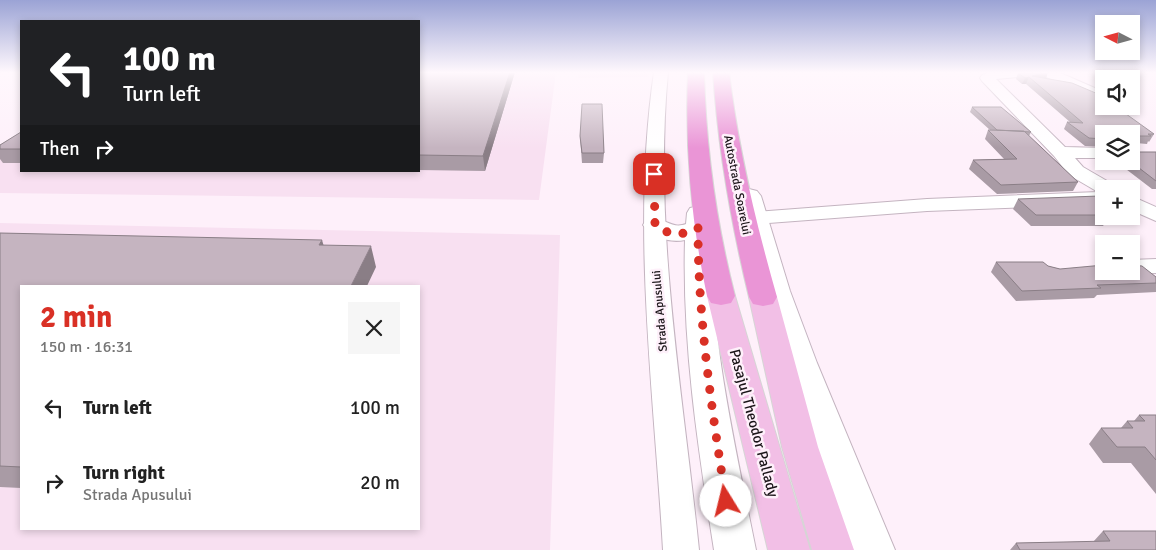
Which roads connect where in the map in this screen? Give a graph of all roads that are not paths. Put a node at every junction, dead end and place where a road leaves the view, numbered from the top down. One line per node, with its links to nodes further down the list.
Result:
1 (658, 98): 14 (street, Strada Apusului)
2 (696, 98): 9 (highway)
3 (724, 98): 7 (highway, Autostrada Soarelui)
4 (1006, 98): 5 (street)
5 (1060, 152): 6 (street); 8 (street)
6 (1095, 152)
7 (732, 165): 13 (main road); 19 (highway, Autostrada Soarelui)
8 (1095, 182)
9 (701, 196): 15 (main road); 18 (highway)
10 (1095, 198): 13 (street)
11 (1140, 207): 12 (street)
12 (1156, 215)
13 (756, 218): 24 (main road)
14 (655, 225): 15 (main road); 20 (street, Strada Apusului)
15 (698, 228): 21 (main road)
16 (1156, 266): 17 (street)
17 (1140, 267)
18 (721, 296): 22 (main road, Pasajul Theodor Pallady)
19 (763, 297): 23 (main road)
20 (681, 550)
21 (735, 550)
22 (789, 550)
23 (833, 550)
24 (874, 550)

